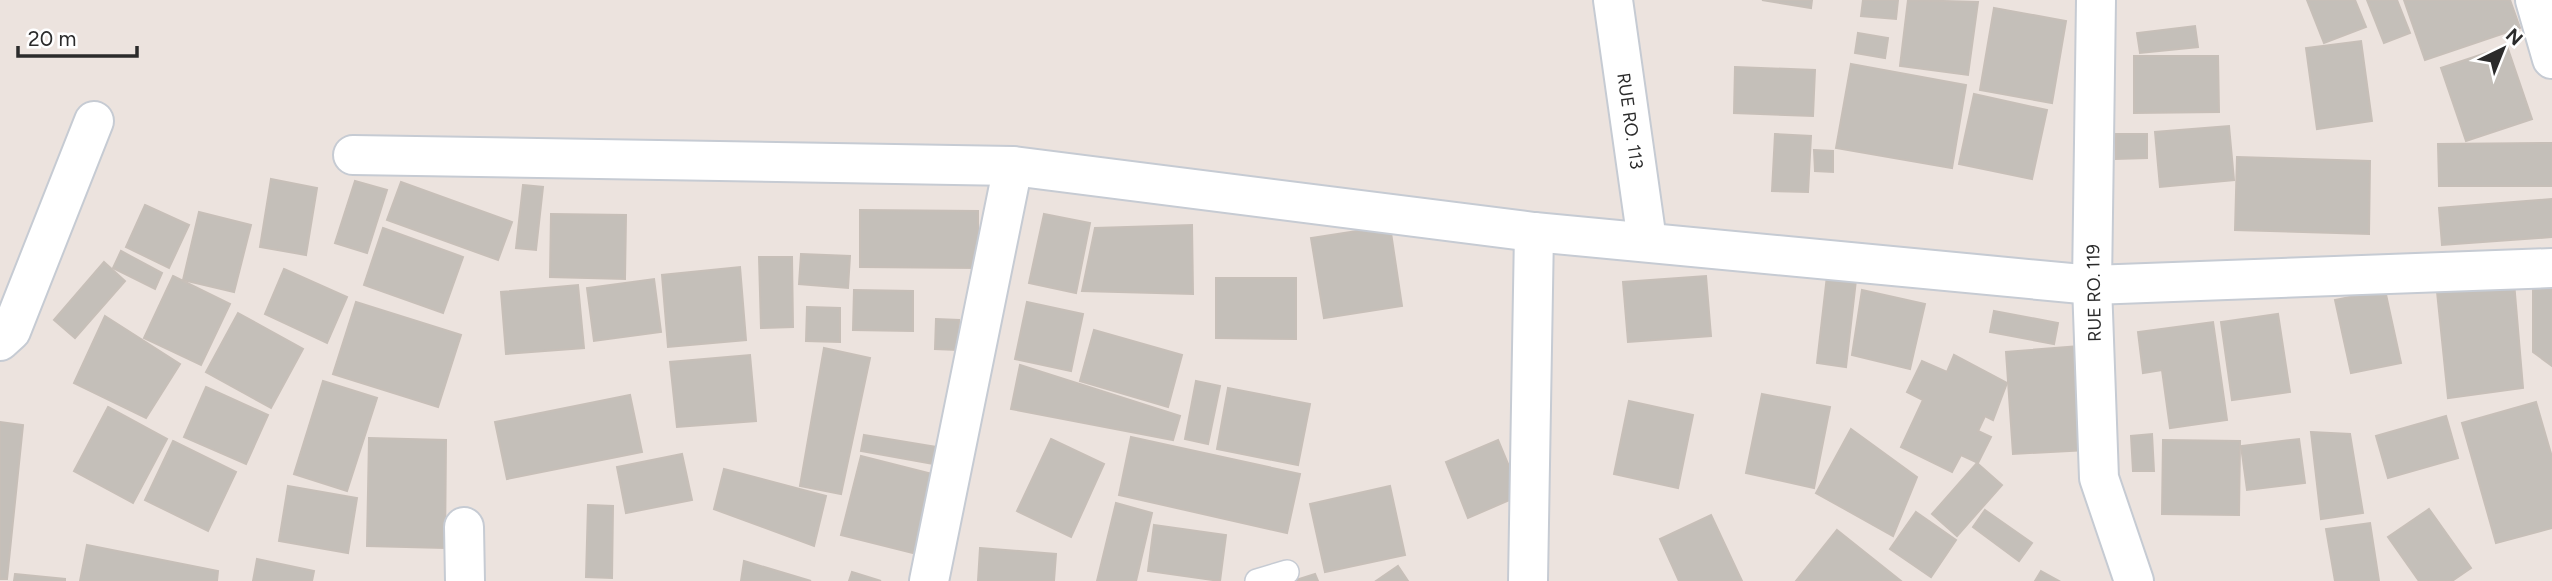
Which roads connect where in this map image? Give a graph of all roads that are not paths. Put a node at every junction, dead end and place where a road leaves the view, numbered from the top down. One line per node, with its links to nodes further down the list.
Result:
1 (1613, 0): 9 (street, RUE RO. 113)
2 (2096, 0): 11 (street, RUE RO. 119)
3 (2535, 0): 4 (street)
4 (2552, 59)
5 (94, 121): 12 (street)
6 (353, 155): 7 (street)
7 (1013, 166): 8 (street); 16 (street)
8 (1534, 232): 9 (street); 18 (street)
9 (1647, 241): 11 (street)
10 (2552, 268): 11 (street)
11 (2092, 285): 19 (street, RUE RO. 119)
12 (0, 341)
13 (464, 527): 15 (street)
14 (1287, 572): 17 (lane)
15 (465, 581)
16 (929, 581)
17 (1257, 581)
18 (1528, 581)
19 (2134, 581)

